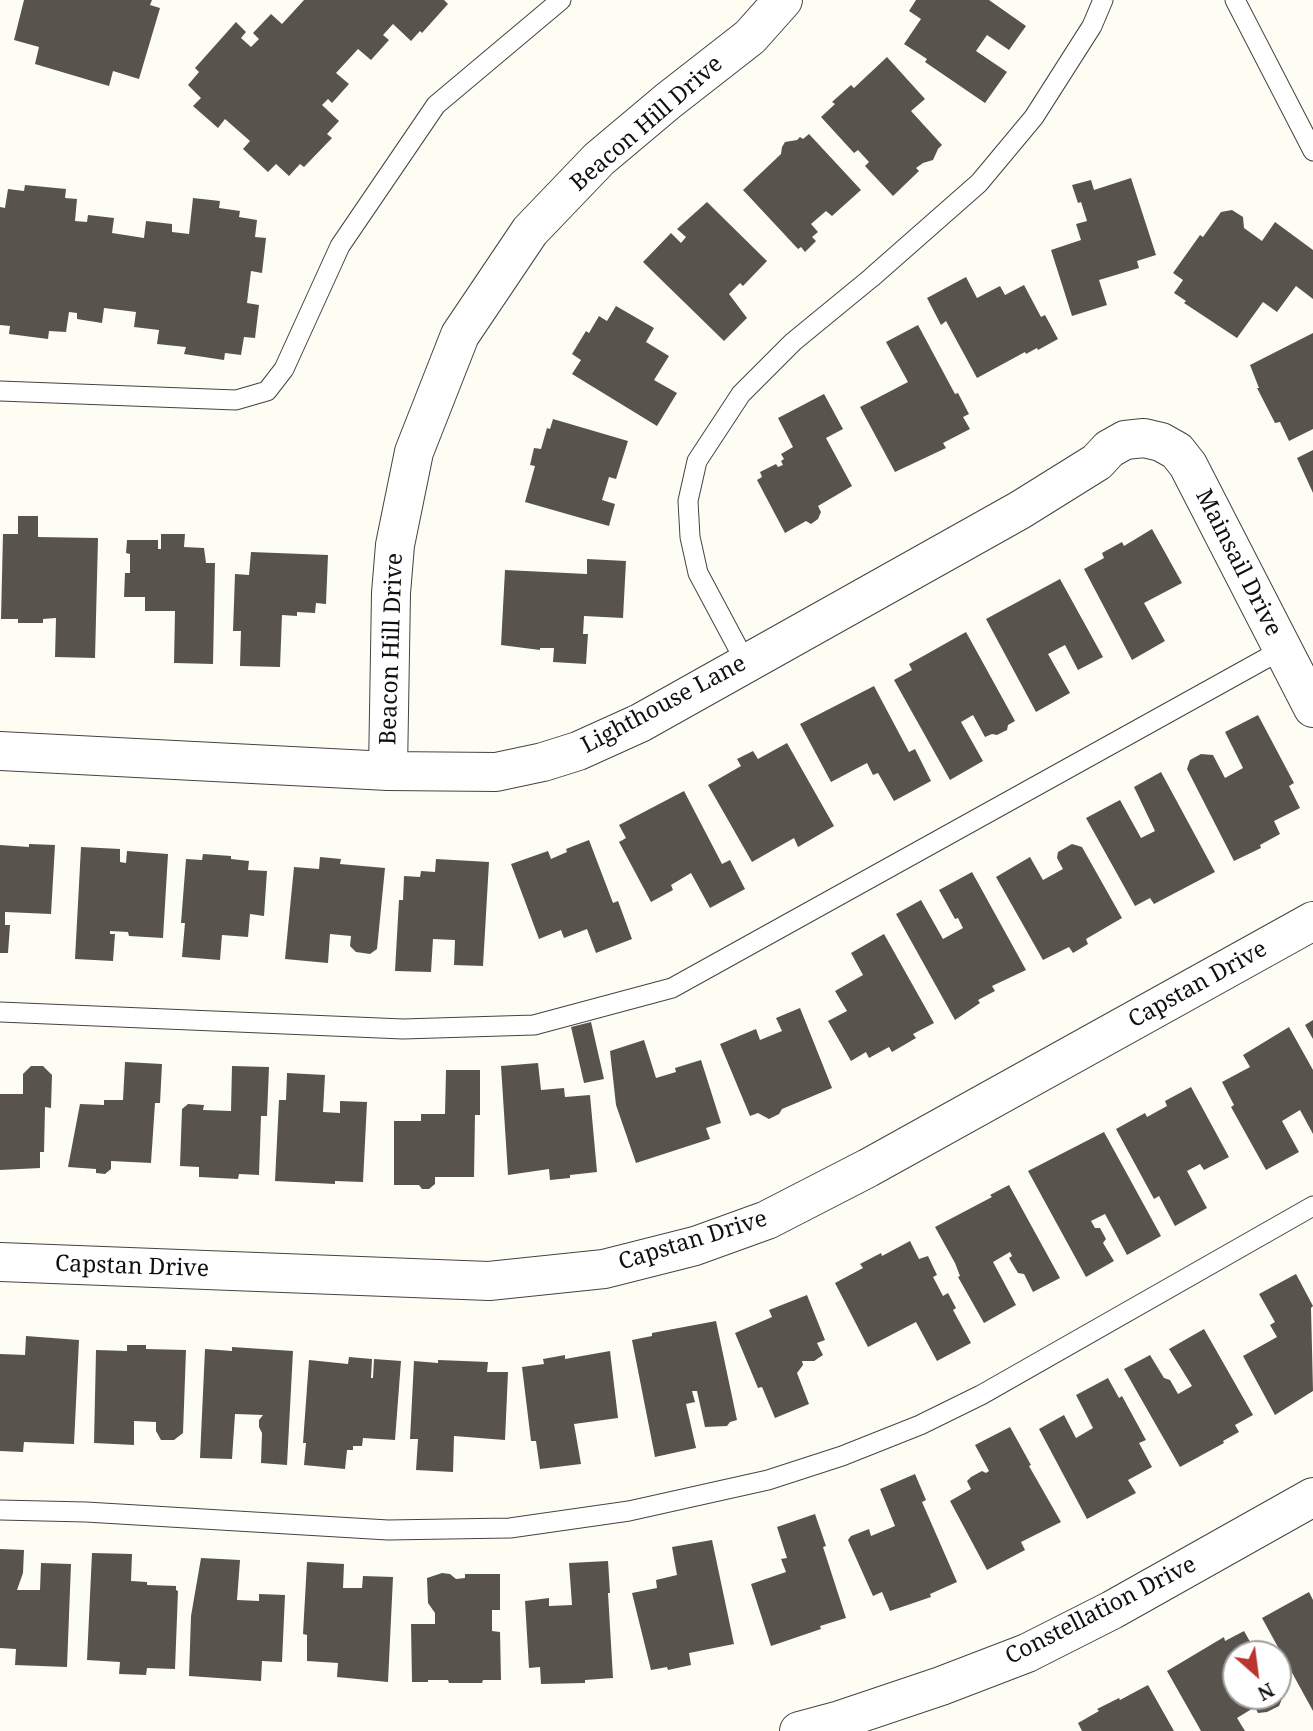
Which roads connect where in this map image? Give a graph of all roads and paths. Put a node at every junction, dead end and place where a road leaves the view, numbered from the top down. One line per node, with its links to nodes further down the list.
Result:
1 (561, 0): 6 (lane)
2 (783, 0): 12 (street, Beacon Hill Drive)
3 (1102, 0): 9 (lane)
4 (1236, 0): 5 (lane)
5 (1313, 151)
6 (0, 391)
7 (1144, 438): 8 (street, Mainsail Drive); 9 (street, Lighthouse Lane)
8 (1283, 649): 10 (street, Mainsail Drive); 14 (lane)
9 (746, 663): 12 (street, Lighthouse Lane)
10 (1313, 708)
11 (0, 751): 12 (street, Lighthouse Lane)
12 (388, 771)
13 (1313, 921): 16 (street, Capstan Drive)
14 (0, 1012)
15 (1313, 1206): 18 (lane)
16 (0, 1262)
17 (1313, 1497): 19 (street, Constellation Drive)
18 (0, 1510)
19 (799, 1731)

